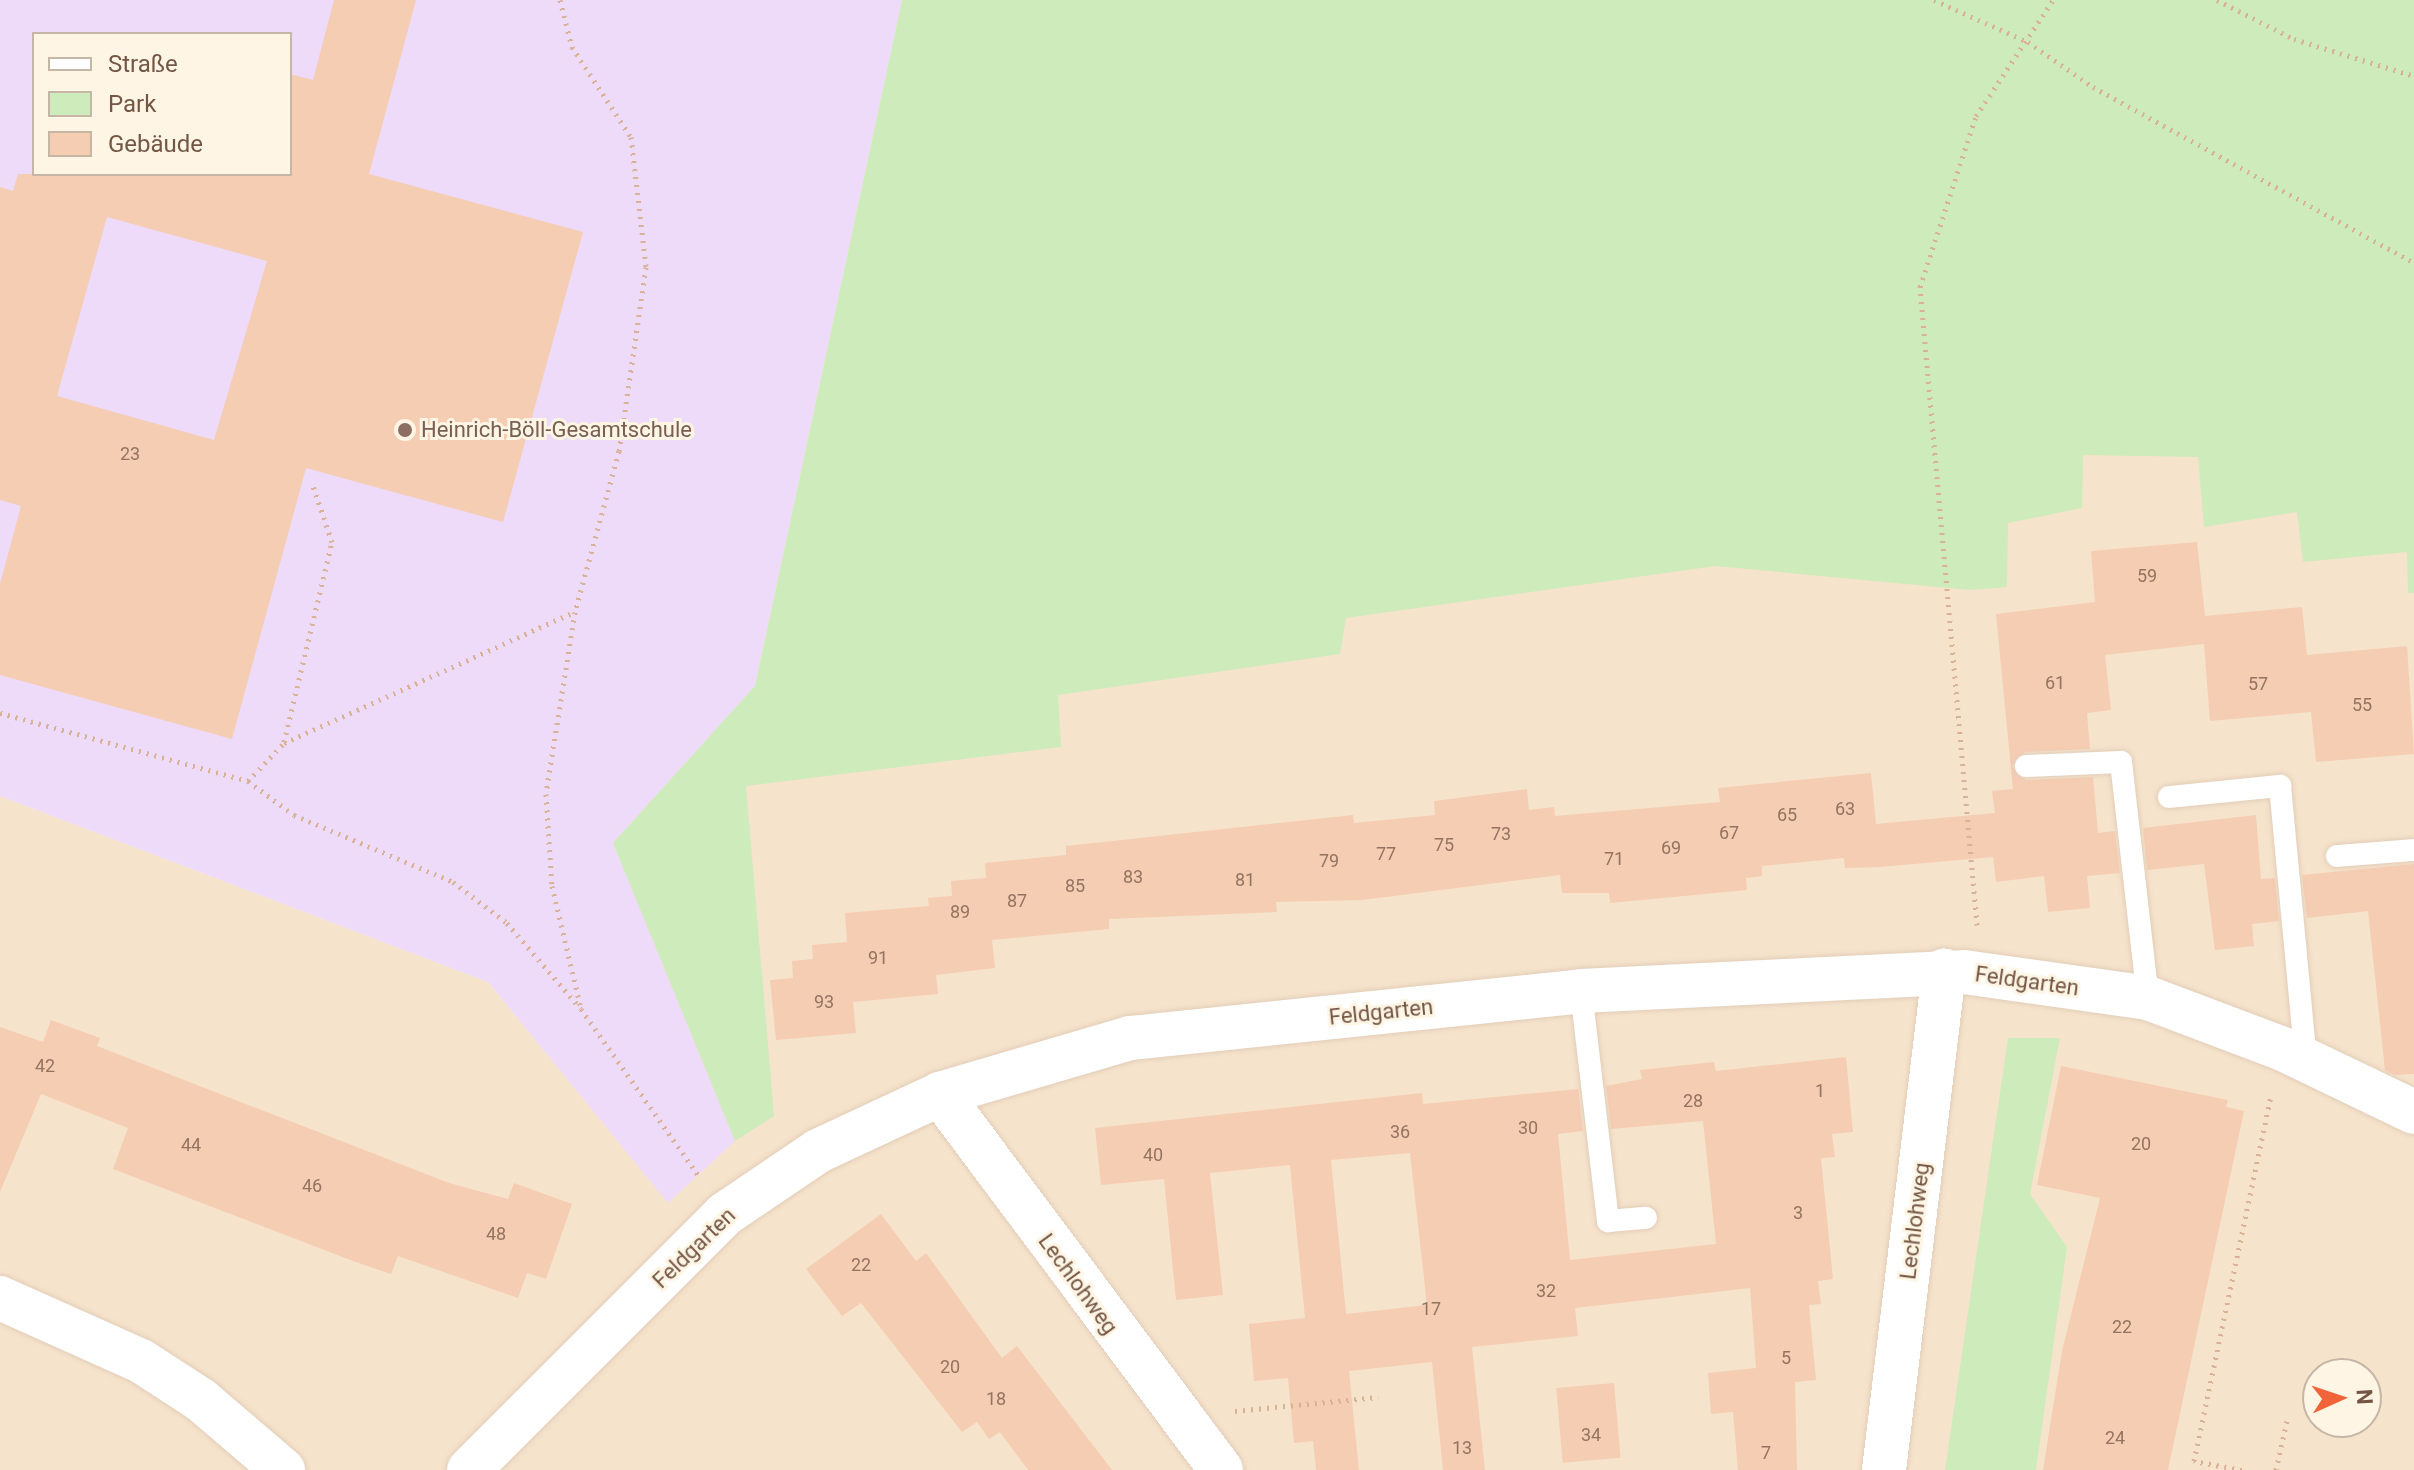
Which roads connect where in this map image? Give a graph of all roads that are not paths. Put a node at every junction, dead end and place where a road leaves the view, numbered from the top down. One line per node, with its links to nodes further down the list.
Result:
1 (2026, 766): 7 (lane)
2 (2169, 797): 8 (lane)
3 (2414, 850): 4 (lane)
4 (2337, 856)
5 (1954, 972): 6 (street, Feldgarten); 7 (street, Feldgarten); 16 (street, Lechlohweg)
6 (1581, 991): 9 (street, Feldgarten); 11 (lane)
7 (2148, 998): 8 (street, Feldgarten)
8 (2294, 1054): 10 (street, Feldgarten)
9 (940, 1094): 14 (street, Feldgarten); 15 (street, Lechlohweg)
10 (2414, 1112)
11 (1646, 1218)
12 (0, 1298): 13 (street)
13 (283, 1470)
14 (469, 1470)
15 (1221, 1470)
16 (1884, 1470)

